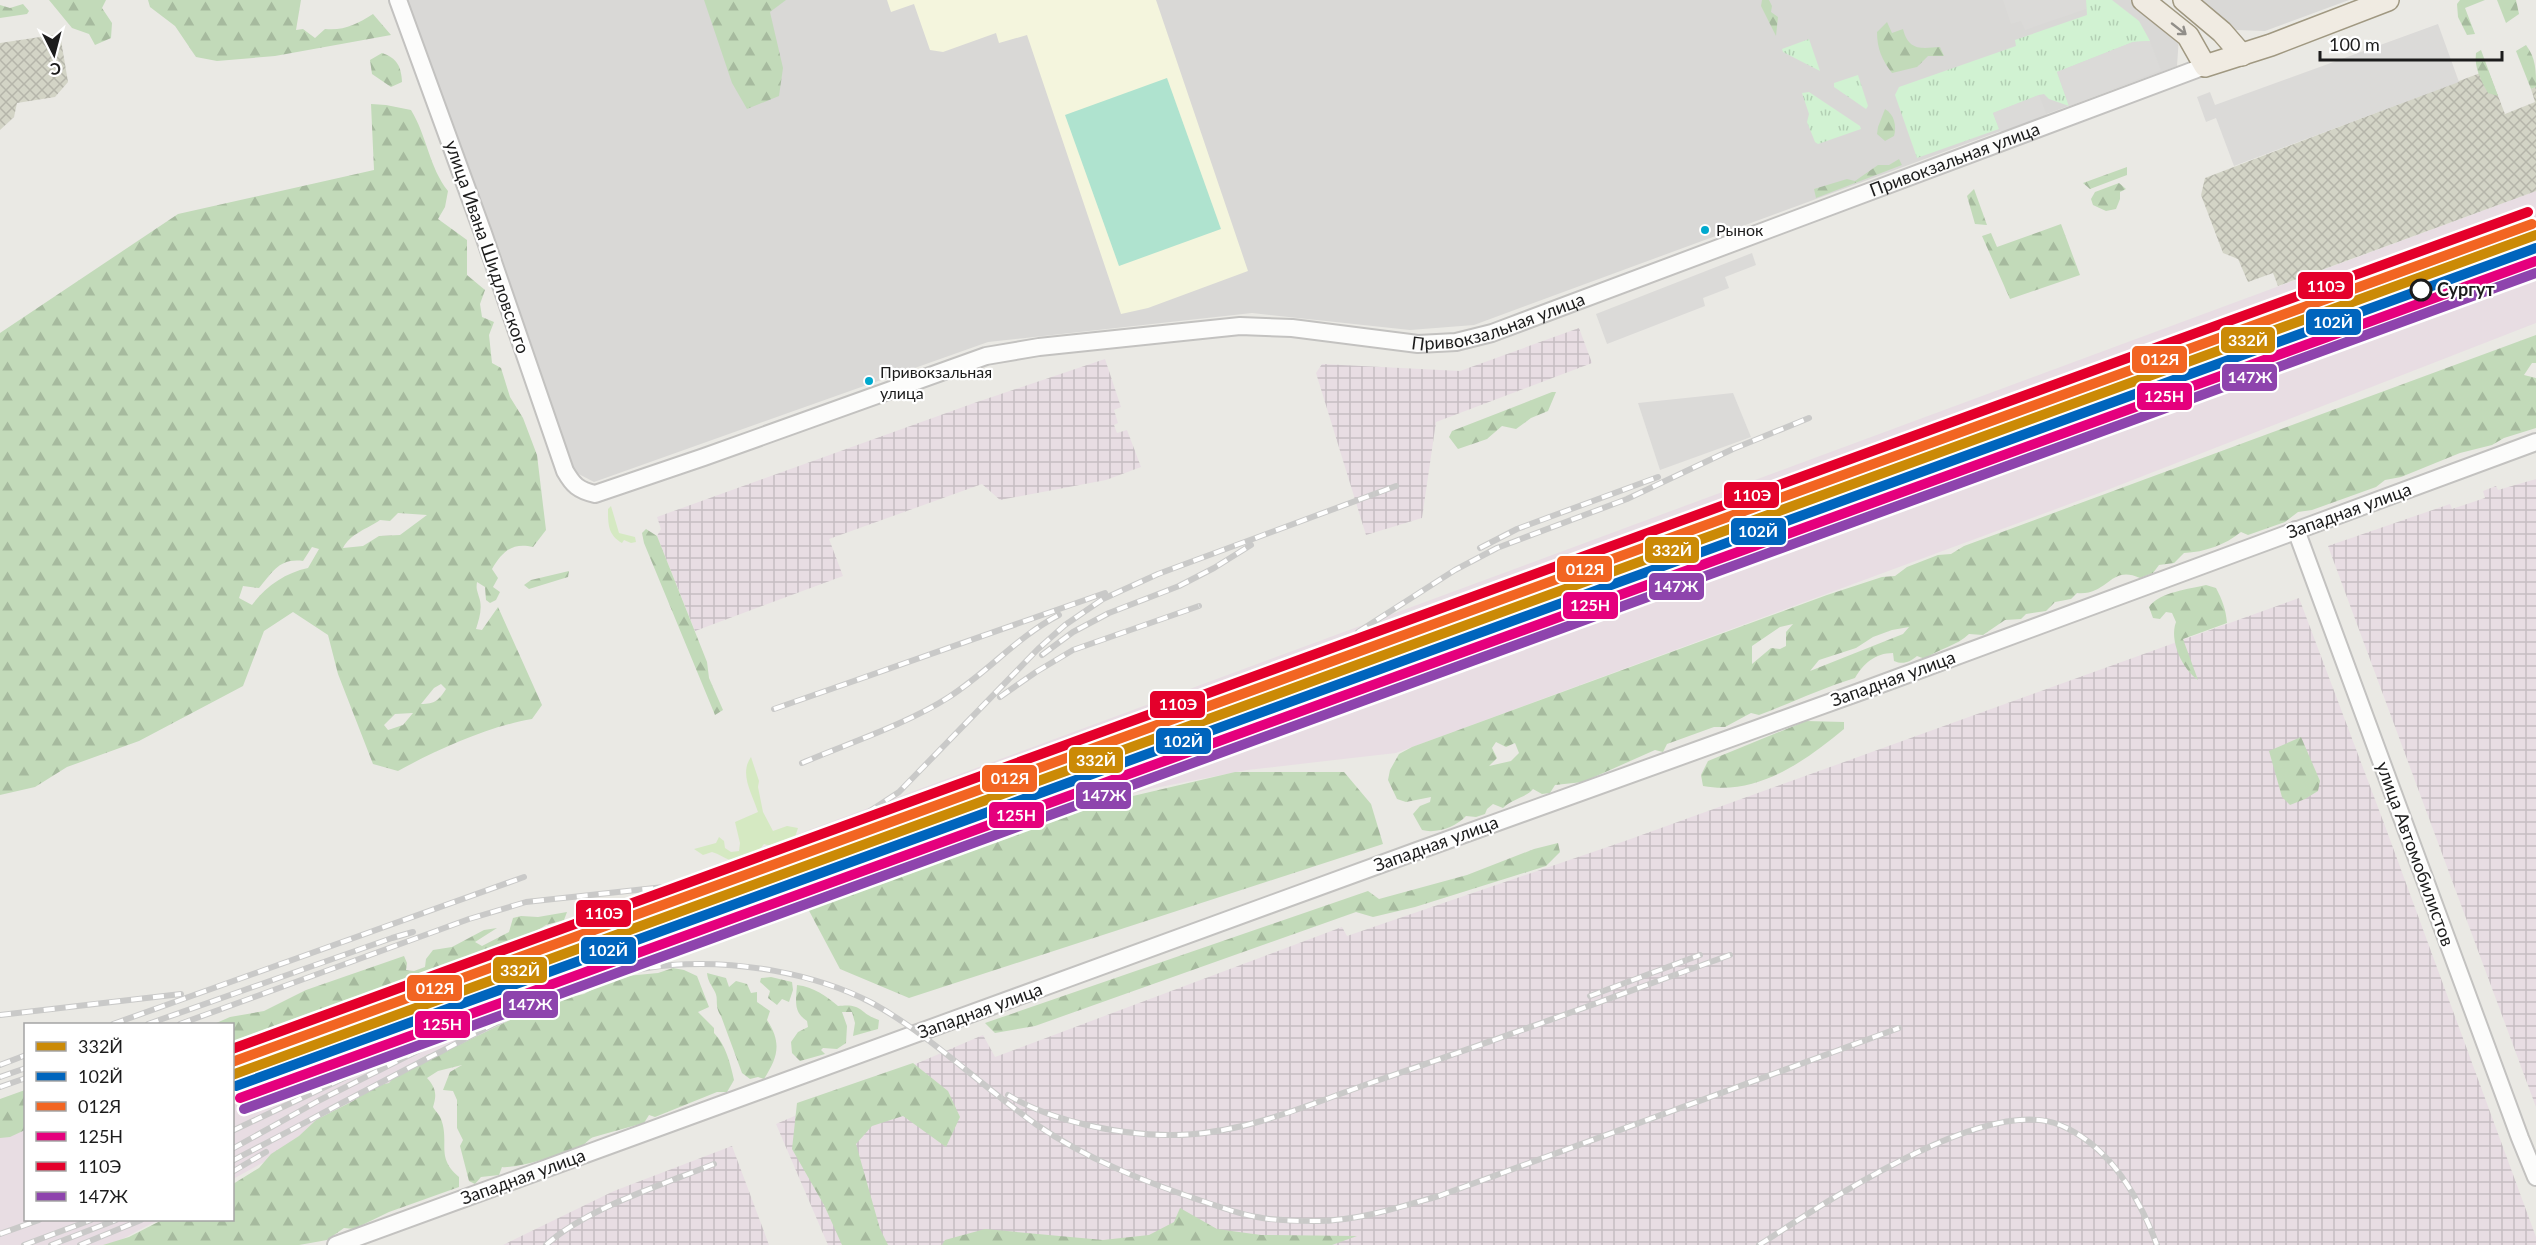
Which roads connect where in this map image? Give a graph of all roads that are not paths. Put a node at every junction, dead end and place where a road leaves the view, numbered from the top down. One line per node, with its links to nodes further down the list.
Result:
1 (398, 0): 8 (street, улица Ивана Шидловского)
2 (2143, 0): 6 (main road, one-way to 6)
3 (2184, 0): 5 (main road)
4 (2388, 0): 5 (main road, Привокзальная улица)
5 (2241, 55): 6 (main road, Привокзальная улица)
6 (2205, 66): 8 (street, Привокзальная улица)
7 (2536, 442): 9 (street, Западная улица)
8 (581, 491)
9 (2296, 530): 10 (street, улица Автомобилистов); 11 (street, Западная улица)
10 (2536, 1177)
11 (336, 1245)

